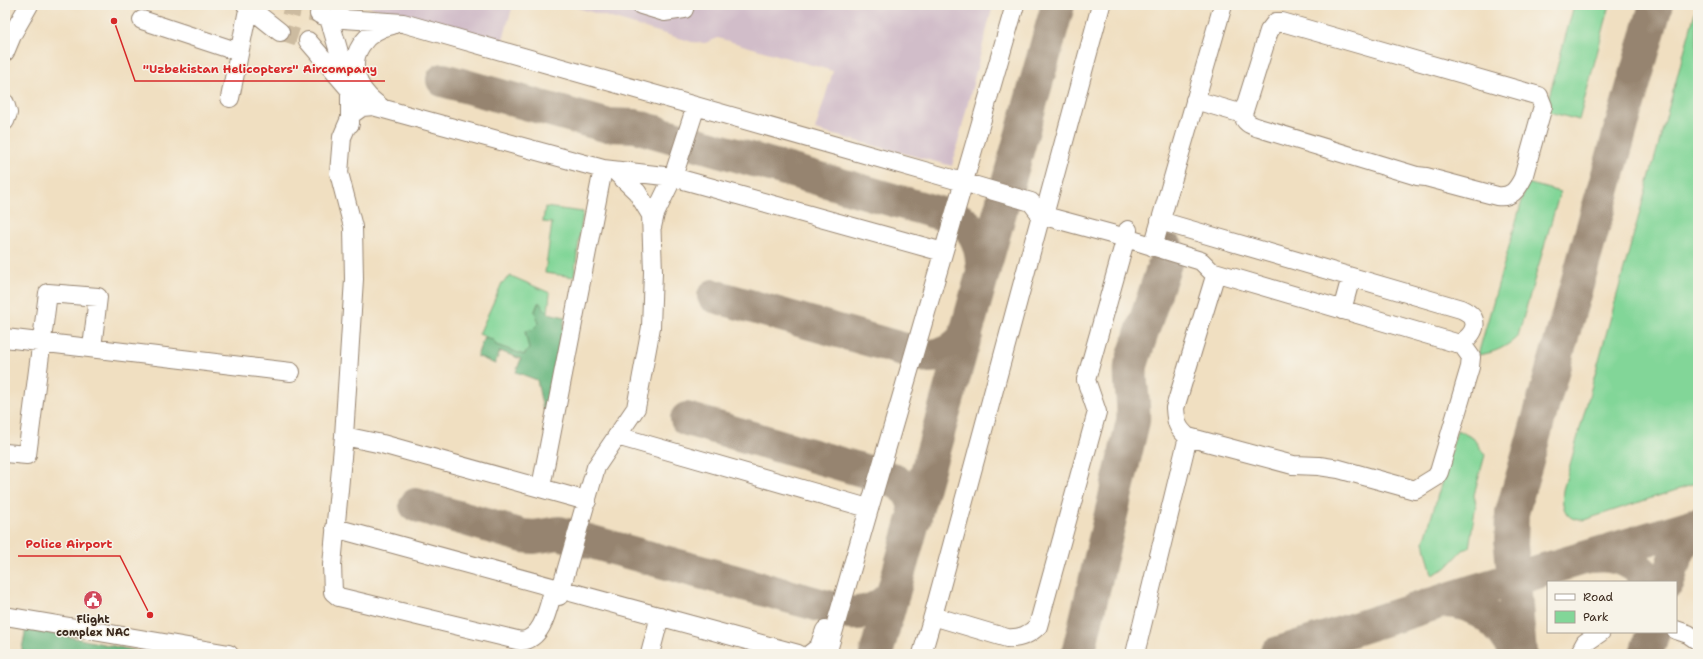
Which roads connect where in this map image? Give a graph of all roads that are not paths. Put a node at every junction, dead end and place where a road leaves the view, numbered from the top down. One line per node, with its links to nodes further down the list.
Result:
1 (22, 5): 13 (lane)
2 (29, 5): 13 (lane)
3 (248, 5): 12 (lane); 16 (lane)
4 (641, 5): 5 (lane)
5 (685, 5)
6 (1015, 5): 29 (lane)
7 (1102, 5): 30 (lane)
8 (1110, 5): 30 (lane)
9 (1223, 5): 20 (lane)
10 (142, 20): 16 (lane)
11 (403, 23): 17 (lane); 18 (lane); 22 (lane)
12 (280, 32)
13 (13, 33): 15 (lane)
14 (308, 41): 18 (lane)
15 (5, 52)
16 (239, 52): 19 (lane)
17 (356, 60): 18 (lane); 23 (lane)
18 (350, 90): 25 (lane)
19 (230, 98)
20 (1195, 100): 24 (lane); 31 (lane)
21 (5, 103): 26 (lane)
22 (696, 106): 28 (lane); 29 (lane)
23 (382, 108): 25 (lane); 27 (lane)
24 (1243, 114): 24 (lane)
25 (350, 116): 44 (lane)
26 (5, 121)
27 (609, 171): 28 (lane); 32 (lane); 48 (lane)
28 (673, 177): 32 (lane); 35 (lane)
29 (963, 178): 30 (lane); 35 (lane)
30 (1044, 212): 33 (lane); 54 (lane)
31 (1160, 221): 34 (lane); 37 (lane)
32 (653, 222): 45 (lane)
33 (1127, 234): 34 (lane); 59 (lane)
34 (1159, 246): 36 (lane)
35 (940, 251): 50 (lane)
36 (1216, 273): 38 (lane); 46 (lane)
37 (1351, 277): 38 (lane); 41 (lane)
38 (1342, 310): 41 (lane)
39 (5, 338): 40 (lane)
40 (42, 342): 42 (lane); 42 (lane); 47 (lane)
41 (1461, 343): 46 (lane)
42 (92, 348): 43 (lane)
43 (291, 372)
44 (347, 437): 48 (lane); 51 (lane)
45 (620, 437): 49 (lane); 50 (lane); 52 (lane)
46 (1188, 437): 69 (lane)
47 (5, 453)
48 (541, 488): 49 (lane)
49 (586, 501): 52 (lane)
50 (865, 507): 66 (lane); 67 (lane)
51 (338, 533): 52 (lane); 52 (lane)
52 (557, 592): 55 (lane)
53 (5, 616): 60 (lane)
54 (933, 616): 59 (lane); 68 (lane)
55 (662, 621): 62 (lane); 63 (lane); 64 (lane); 65 (lane)
56 (1677, 630): 58 (lane)
57 (1600, 633): 70 (lane)
58 (1698, 641)
59 (1005, 646)
60 (186, 651): 61 (lane)
61 (229, 654)
62 (650, 654)
63 (658, 654)
64 (759, 654)
65 (798, 654)
66 (810, 654)
67 (827, 654)
68 (922, 654)
69 (1135, 654)
70 (1579, 654)

